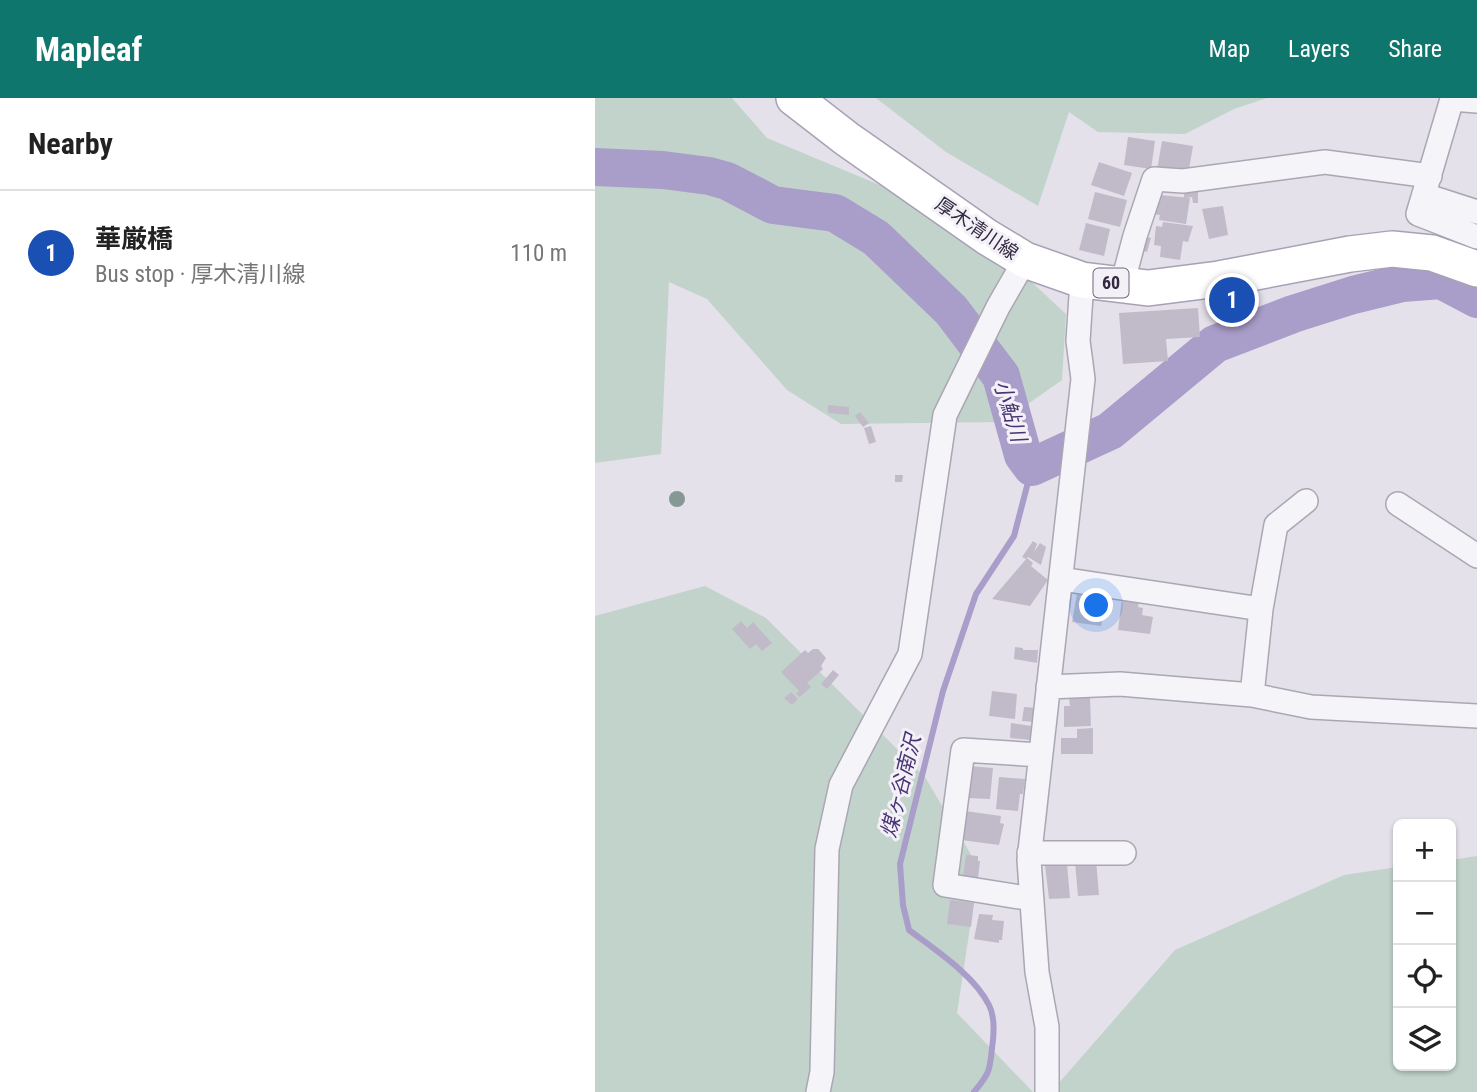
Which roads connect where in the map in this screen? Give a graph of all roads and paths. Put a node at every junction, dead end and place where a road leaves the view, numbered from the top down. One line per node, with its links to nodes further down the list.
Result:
1 (794, 98): 6 (main road, 厚木清川線 / 60)
2 (1477, 101): 3 (street)
3 (1427, 186): 4 (street); 5 (street); 9 (street)
4 (1477, 212)
5 (1477, 237)
6 (1025, 260): 8 (main road, 厚木清川線 / 60); 22 (street)
7 (1477, 269): 9 (main road, 厚木清川線 / 60)
8 (1082, 280): 9 (main road, 厚木清川線 / 60); 13 (street)
9 (1122, 285)
10 (1306, 501): 14 (street)
11 (1398, 504): 12 (street)
12 (1477, 556)
13 (1063, 567): 14 (street); 15 (street)
14 (1261, 609): 16 (street)
15 (1048, 687): 16 (street); 18 (street)
16 (1252, 695): 17 (street)
17 (1477, 716)
18 (1040, 755): 19 (street); 21 (street)
19 (1030, 853): 20 (street); 21 (street)
20 (1125, 853)
21 (1032, 898): 23 (street)
22 (818, 1092)
23 (1047, 1092)

